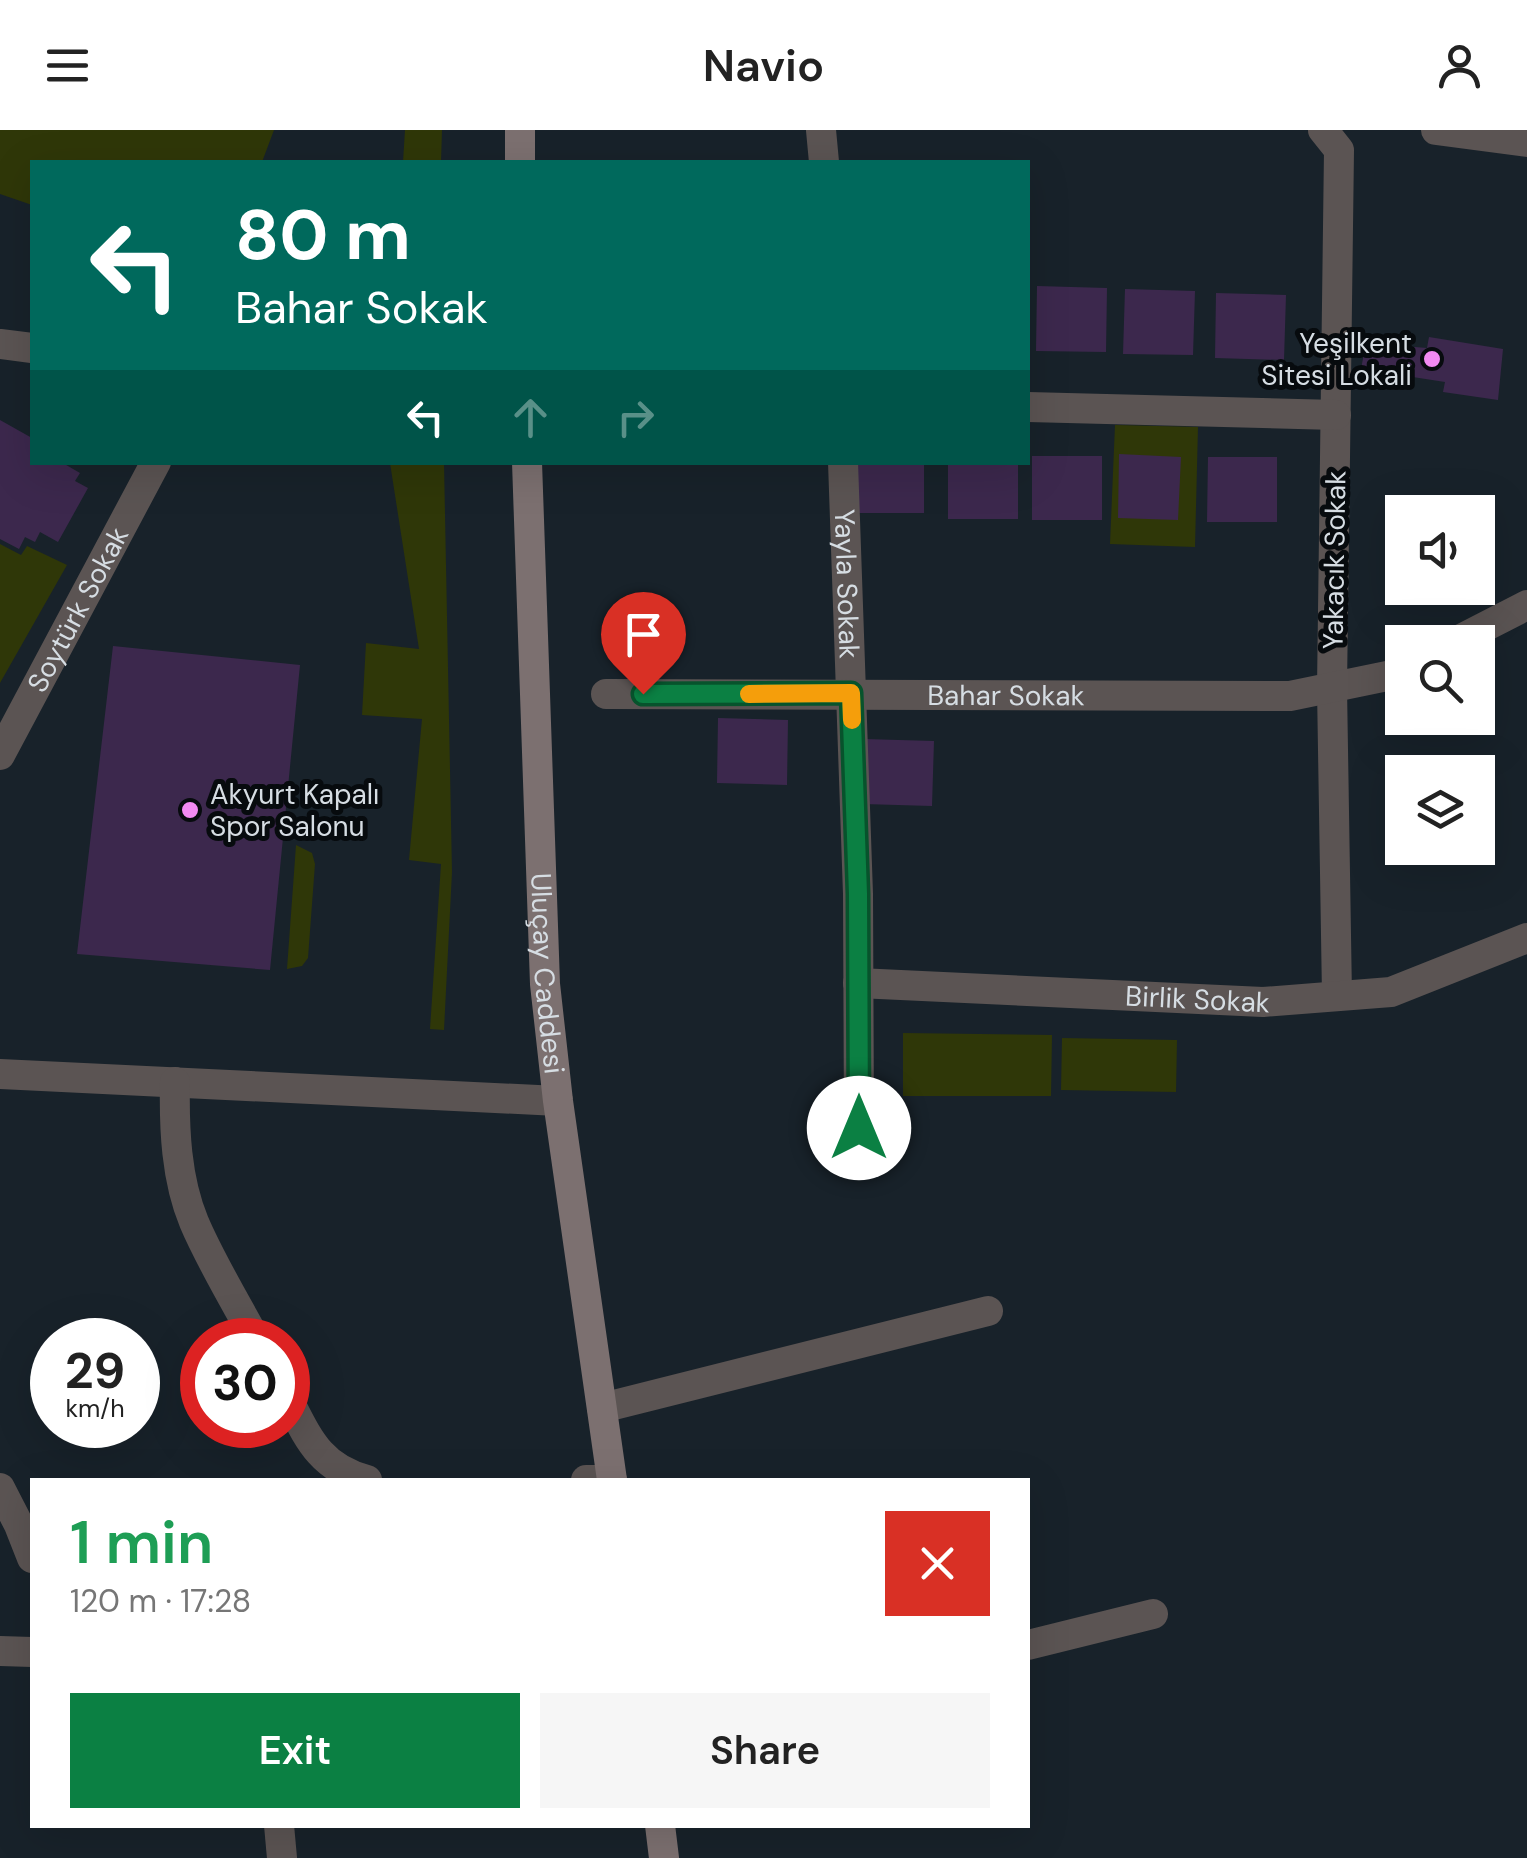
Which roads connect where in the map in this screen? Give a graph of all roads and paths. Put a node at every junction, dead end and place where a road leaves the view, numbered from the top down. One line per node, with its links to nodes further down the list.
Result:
1 (520, 130): 6 (street)
2 (821, 130): 7 (street)
3 (1323, 130): 11 (street, Yakacık Sokak)
4 (1436, 130): 5 (street)
5 (1527, 142)
6 (520, 160)
7 (824, 160)
8 (0, 344): 9 (street)
9 (30, 348)
10 (1030, 407): 11 (street)
11 (1336, 415): 18 (street, Yakacık Sokak)
12 (154, 465): 21 (street, Soytürk Sokak)
13 (527, 465): 27 (street, Uluçay Caddesi)
14 (843, 465): 19 (street, Yayla Sokak)
15 (1527, 605): 16 (street)
16 (1488, 625)
17 (1385, 677): 18 (street, Bahar Sokak)
18 (1332, 688): 19 (street, Bahar Sokak); 24 (street, Yakacık Sokak)
19 (851, 693): 20 (street, Bahar Sokak); 23 (street, Yayla Sokak)
20 (606, 694)
21 (0, 755)
22 (1527, 938): 24 (street, Birlik Sokak)
23 (858, 983): 24 (street, Birlik Sokak); 28 (street, Yayla Sokak)
24 (1337, 996)
25 (0, 1074): 26 (street)
26 (175, 1082): 27 (street); 30 (street)
27 (558, 1101): 31 (street, Uluçay Caddesi)
28 (859, 1128)
29 (988, 1311): 31 (street)
30 (244, 1318)
31 (602, 1408): 35 (street, Uluçay Caddesi)
32 (310, 1442): 33 (street)
33 (321, 1471): 34 (street)
34 (362, 1478)
35 (612, 1478)
36 (0, 1488): 37 (street)
37 (30, 1552)
38 (1153, 1614): 39 (street)
39 (1030, 1645)
40 (0, 1650): 41 (street)
41 (30, 1652)
42 (280, 1828): 44 (street)
43 (660, 1828): 45 (street)
44 (282, 1858)
45 (664, 1858)

